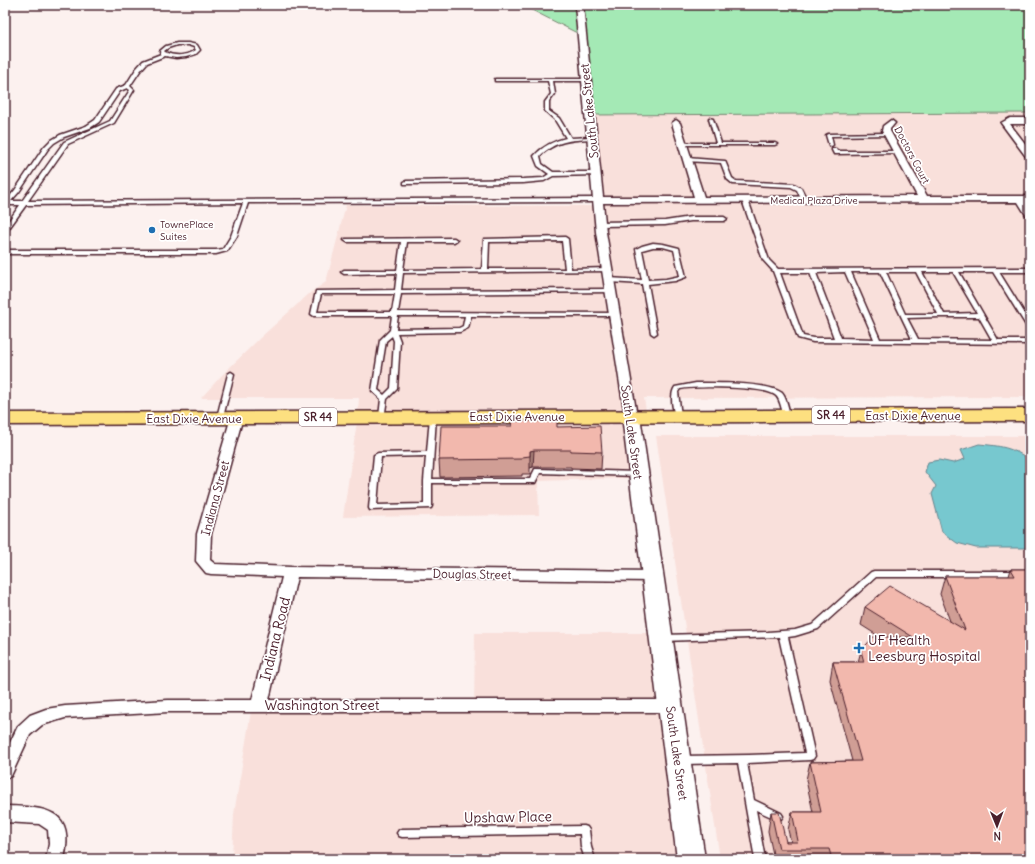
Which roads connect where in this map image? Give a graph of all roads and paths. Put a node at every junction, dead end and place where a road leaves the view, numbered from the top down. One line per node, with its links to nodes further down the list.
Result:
1 (579, 5): 5 (street, South Lake Street)
2 (165, 54): 2 (lane); 6 (lane)
3 (497, 80): 4 (lane)
4 (550, 80): 5 (lane); 15 (lane)
5 (586, 80): 14 (street, South Lake Street)
6 (128, 86): 7 (lane); 8 (lane)
7 (105, 112): 8 (lane); 20 (lane)
8 (119, 112): 20 (lane)
9 (711, 119): 17 (lane)
10 (1030, 121): 21 (street)
11 (676, 123): 16 (street)
12 (892, 123): 13 (street, Doctors Court)
13 (888, 134): 19 (street, Doctors Court); 19 (lane)
14 (591, 138): 15 (lane); 24 (street, South Lake Street)
15 (569, 139): 23 (lane)
16 (682, 144): 17 (lane); 22 (street)
17 (719, 144): 18 (lane)
18 (775, 144)
19 (897, 152): 31 (street, Doctors Court)
20 (49, 156): 33 (lane); 34 (lane)
21 (1030, 156)
22 (688, 160): 28 (street); 30 (lane)
23 (552, 174): 24 (lane); 25 (lane)
24 (595, 174): 27 (street, South Lake Street)
25 (406, 183)
26 (1026, 199): 31 (street, Medical Plaza Drive); 35 (street)
27 (597, 200): 28 (street, Medical Plaza Drive); 32 (lane); 37 (street, South Lake Street)
28 (700, 200): 29 (street, Medical Plaza Drive)
29 (746, 200): 30 (street, Medical Plaza Drive); 51 (lane)
30 (804, 200): 31 (street, Medical Plaza Drive)
31 (924, 200)
32 (246, 202): 33 (lane); 42 (lane)
33 (24, 203): 34 (lane); 38 (lane)
34 (6, 204)
35 (1030, 213)
36 (724, 219): 37 (lane)
37 (600, 224): 44 (street, South Lake Street)
38 (5, 230)
39 (347, 240): 40 (lane)
40 (404, 240): 41 (lane); 49 (lane)
41 (454, 240)
42 (5, 252)
43 (568, 270): 44 (lane); 50 (lane); 50 (lane)
44 (607, 270): 56 (street, South Lake Street)
45 (918, 270): 46 (lane); 54 (lane); 65 (lane)
46 (955, 270): 47 (lane); 62 (lane)
47 (995, 270): 48 (lane); 66 (lane)
48 (1030, 270)
49 (401, 271): 50 (lane); 55 (lane); 59 (lane)
50 (485, 271)
51 (776, 271): 52 (lane); 69 (lane)
52 (812, 271): 53 (lane); 69 (lane)
53 (847, 271): 54 (lane); 70 (lane)
54 (882, 271): 64 (lane)
55 (344, 272)
56 (609, 280): 57 (lane); 58 (street, South Lake Street)
57 (643, 280): 57 (lane); 68 (lane)
58 (610, 291): 59 (lane); 63 (street, South Lake Street)
59 (398, 292): 60 (lane); 60 (lane)
60 (395, 314): 61 (lane); 67 (lane)
61 (468, 315): 63 (lane); 67 (lane)
62 (981, 315): 65 (lane); 72 (lane)
63 (614, 316): 79 (street, South Lake Street)
64 (903, 316): 65 (lane); 71 (lane)
65 (942, 316)
66 (1030, 327)
67 (392, 331): 74 (lane); 75 (lane)
68 (654, 333)
69 (838, 340): 70 (lane)
70 (878, 341): 71 (lane)
71 (916, 341): 72 (lane)
72 (996, 342): 73 (lane)
73 (1030, 342)
74 (382, 354): 75 (lane); 77 (lane)
75 (396, 354): 77 (lane)
76 (231, 374): 82 (lane)
77 (383, 407): 82 (main road, East Dixie Avenue / SR 44); 83 (main road, East Dixie Avenue / SR 44)
78 (1030, 415): 81 (main road, East Dixie Avenue / SR 44)
79 (631, 416): 80 (main road, East Dixie Avenue / SR 44); 83 (main road, East Dixie Avenue / SR 44); 86 (street, South Lake Street)
80 (678, 416): 81 (main road, East Dixie Avenue / SR 44); 81 (lane)
81 (787, 416)
82 (228, 417): 84 (main road, East Dixie Avenue / SR 44); 88 (street, Indiana Street)
83 (433, 417): 85 (lane)
84 (5, 419)
85 (430, 454): 87 (lane); 87 (lane)
86 (638, 474): 87 (lane); 90 (street, South Lake Street)
87 (428, 481)
88 (291, 572): 90 (street, Douglas Street); 93 (street, Indiana Road)
89 (1030, 574): 91 (lane)
90 (652, 576): 92 (street, South Lake Street)
91 (783, 634): 92 (lane); 95 (lane)
92 (661, 638): 94 (street, South Lake Street)
93 (259, 705): 94 (street, Washington Street); 97 (street, Washington Street)
94 (670, 706): 96 (street, South Lake Street)
95 (742, 759): 96 (lane); 98 (lane)
96 (678, 760): 104 (street, South Lake Street)
97 (5, 771)
98 (750, 802): 100 (lane); 105 (lane)
99 (5, 814): 102 (street)
100 (781, 824)
101 (402, 833): 103 (lane, Upshaw Place)
102 (55, 859)
103 (590, 859)
104 (691, 859)
105 (760, 859)

